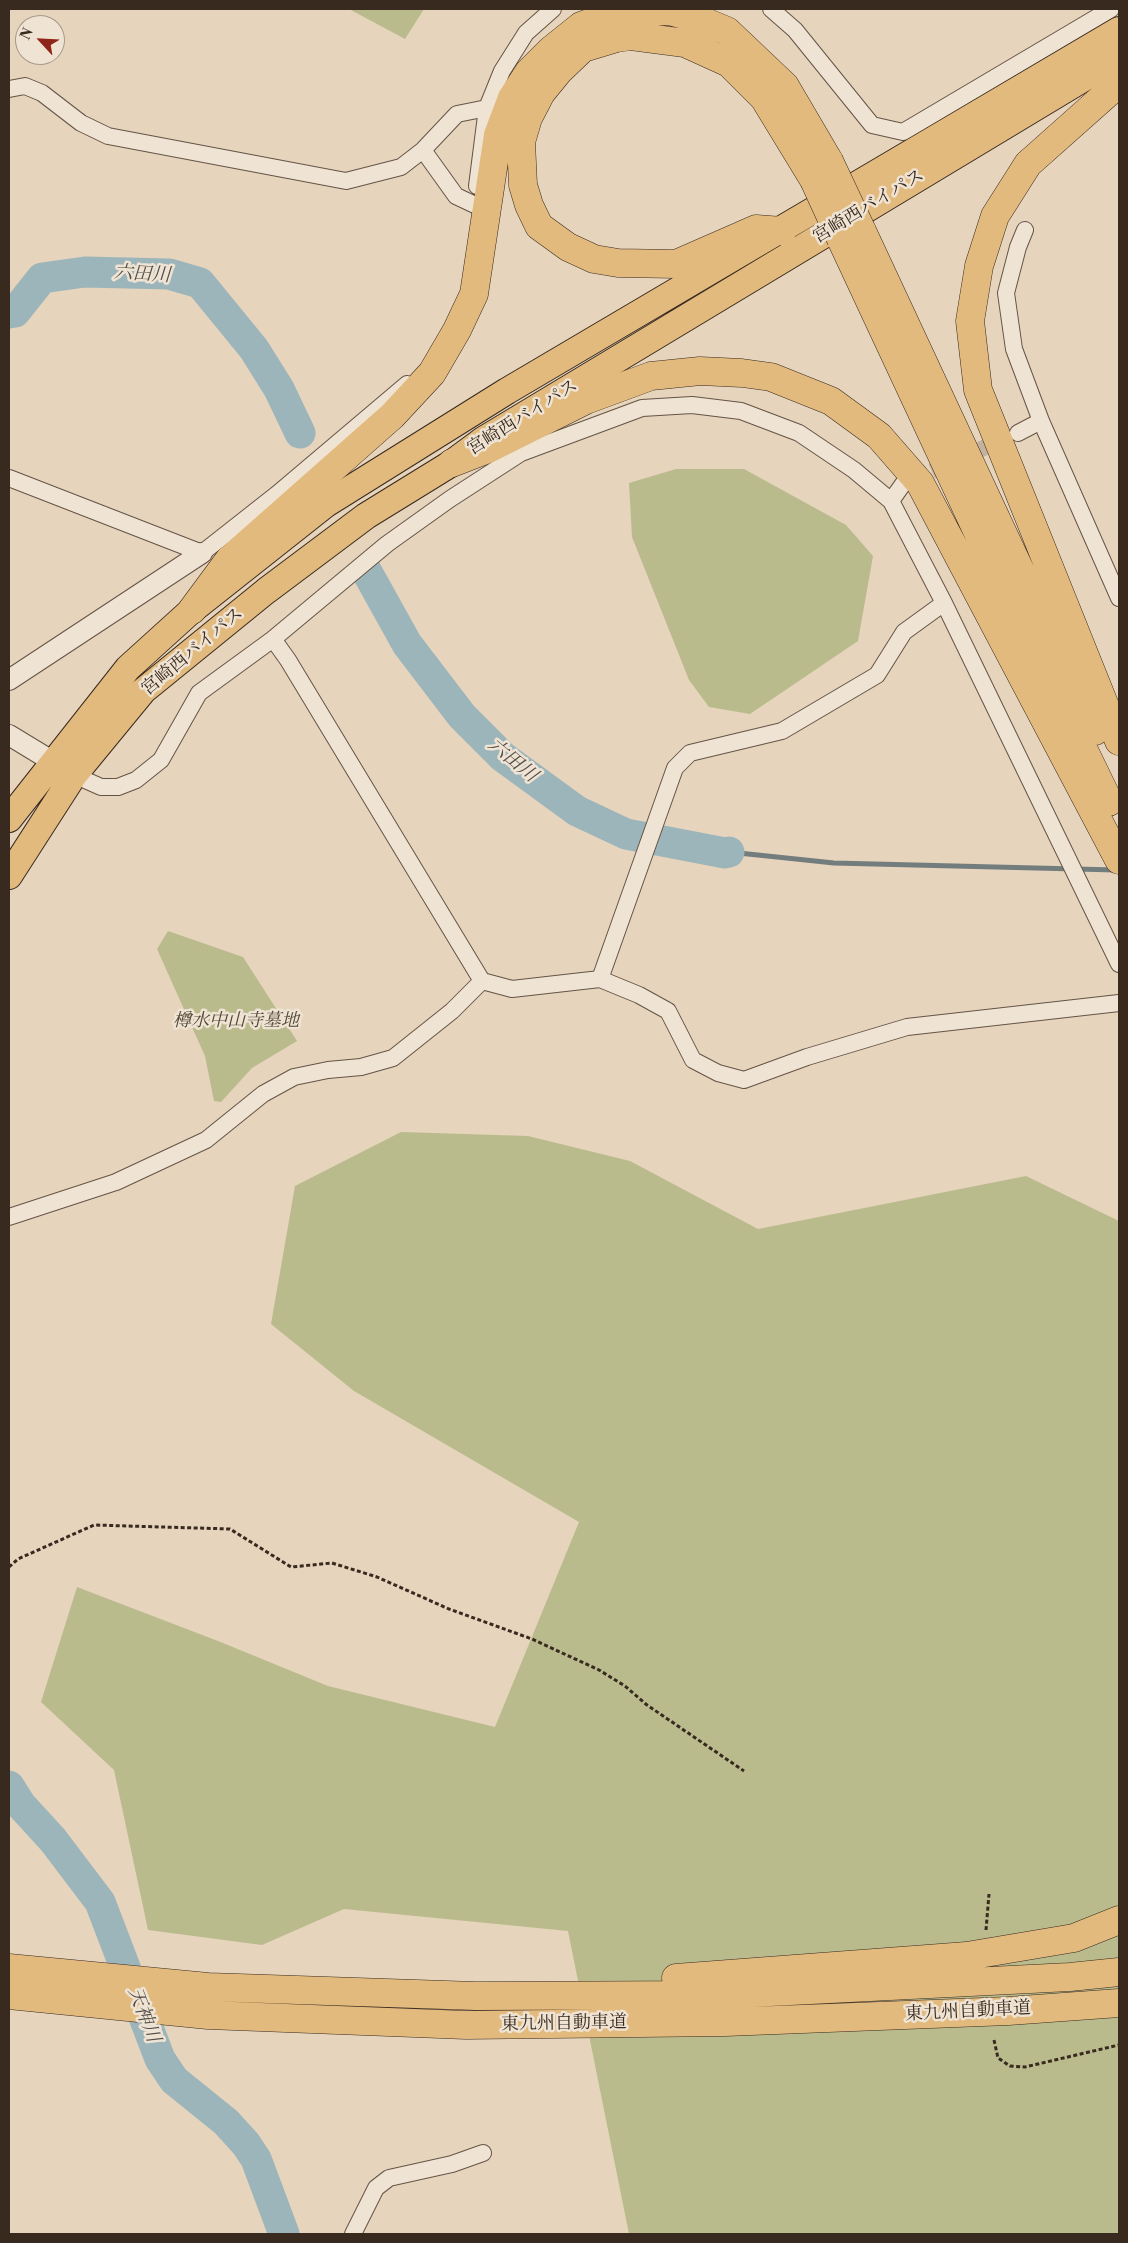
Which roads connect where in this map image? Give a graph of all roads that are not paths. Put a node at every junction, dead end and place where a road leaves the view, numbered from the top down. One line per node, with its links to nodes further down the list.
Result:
1 (553, 9): 8 (street)
2 (771, 9): 3 (street)
3 (1111, 9)
4 (1119, 30): 13 (highway, 宮崎西バイパス)
5 (1119, 57): 17 (highway, 宮崎西バイパス)
6 (1119, 82): 28 (highway)
7 (9, 90): 9 (street)
8 (487, 108): 9 (street); 11 (street)
9 (423, 150): 11 (street)
10 (822, 170): 13 (highway); 14 (highway, bridge); 24 (highway)
11 (475, 205): 21 (street)
12 (1025, 230): 15 (street)
13 (782, 231): 24 (highway, 宮崎西バイパス)
14 (851, 234): 30 (highway); 32 (highway)
15 (1041, 421): 16 (street); 22 (street)
16 (1018, 433)
17 (452, 463): 29 (highway, 宮崎西バイパス); 33 (highway)
18 (9, 478): 21 (street)
19 (903, 484): 20 (street)
20 (891, 500): 23 (street); 25 (street)
21 (202, 553): 26 (street)
22 (1119, 598)
23 (944, 603): 35 (street); 36 (street)
24 (192, 610): 29 (highway, 宮崎西バイパス)
25 (273, 639): 29 (street); 37 (street)
26 (9, 680)
27 (9, 735): 29 (street)
28 (1119, 741)
29 (63, 768): 31 (highway, 宮崎西バイパス); 34 (highway, 宮崎西バイパス)
30 (1119, 784)
31 (9, 819)
32 (1119, 824)
33 (1119, 860)
34 (9, 876)
35 (1119, 964)
36 (600, 978): 37 (street); 38 (street)
37 (482, 981): 39 (street)
38 (1119, 1003)
39 (9, 1217)
40 (1119, 1920): 44 (highway)
41 (9, 1968): 44 (highway, 東九州自動車道)
42 (1119, 1972): 44 (highway, 東九州自動車道)
43 (9, 1994): 45 (highway, 東九州自動車道)
44 (476, 1996)
45 (1119, 2003)
46 (483, 2153): 47 (street)
47 (353, 2234)

